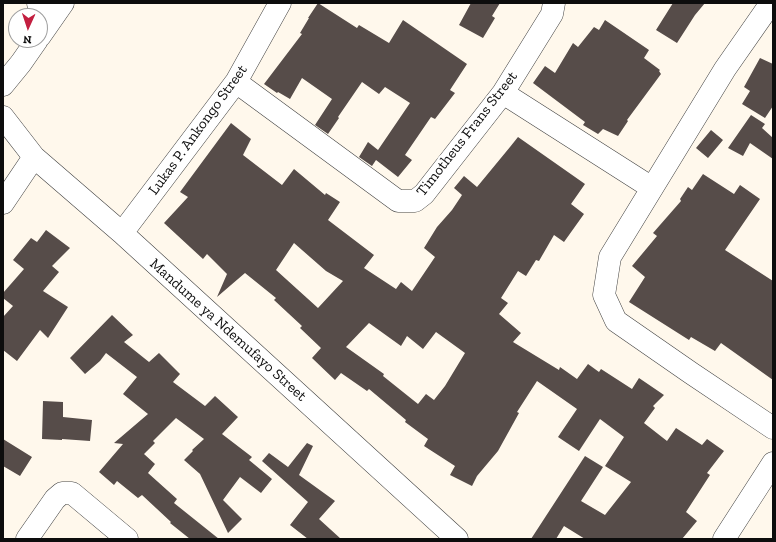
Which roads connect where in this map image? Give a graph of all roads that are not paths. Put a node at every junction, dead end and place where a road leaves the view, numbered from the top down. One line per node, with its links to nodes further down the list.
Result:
1 (280, 3): 5 (street, Lukas P. Ankongo Street)
2 (554, 3): 7 (street, Timotheus Frans Street)
3 (771, 3): 10 (street)
4 (31, 48): 6 (street)
5 (236, 82): 7 (street, Timotheus Frans Street); 12 (street, Lukas P. Ankongo Street)
6 (3, 85)
7 (502, 92): 10 (street)
8 (3, 117): 9 (street, Mandume ya Ndemufayo Street)
9 (34, 157): 11 (street); 12 (street, Mandume ya Ndemufayo Street)
10 (652, 188): 13 (street)
11 (3, 203)
12 (122, 233): 17 (street, Mandume ya Ndemufayo Street)
13 (773, 428)
14 (773, 463): 18 (street)
15 (26, 539): 16 (street)
16 (127, 539)
17 (457, 539)
18 (724, 539)

